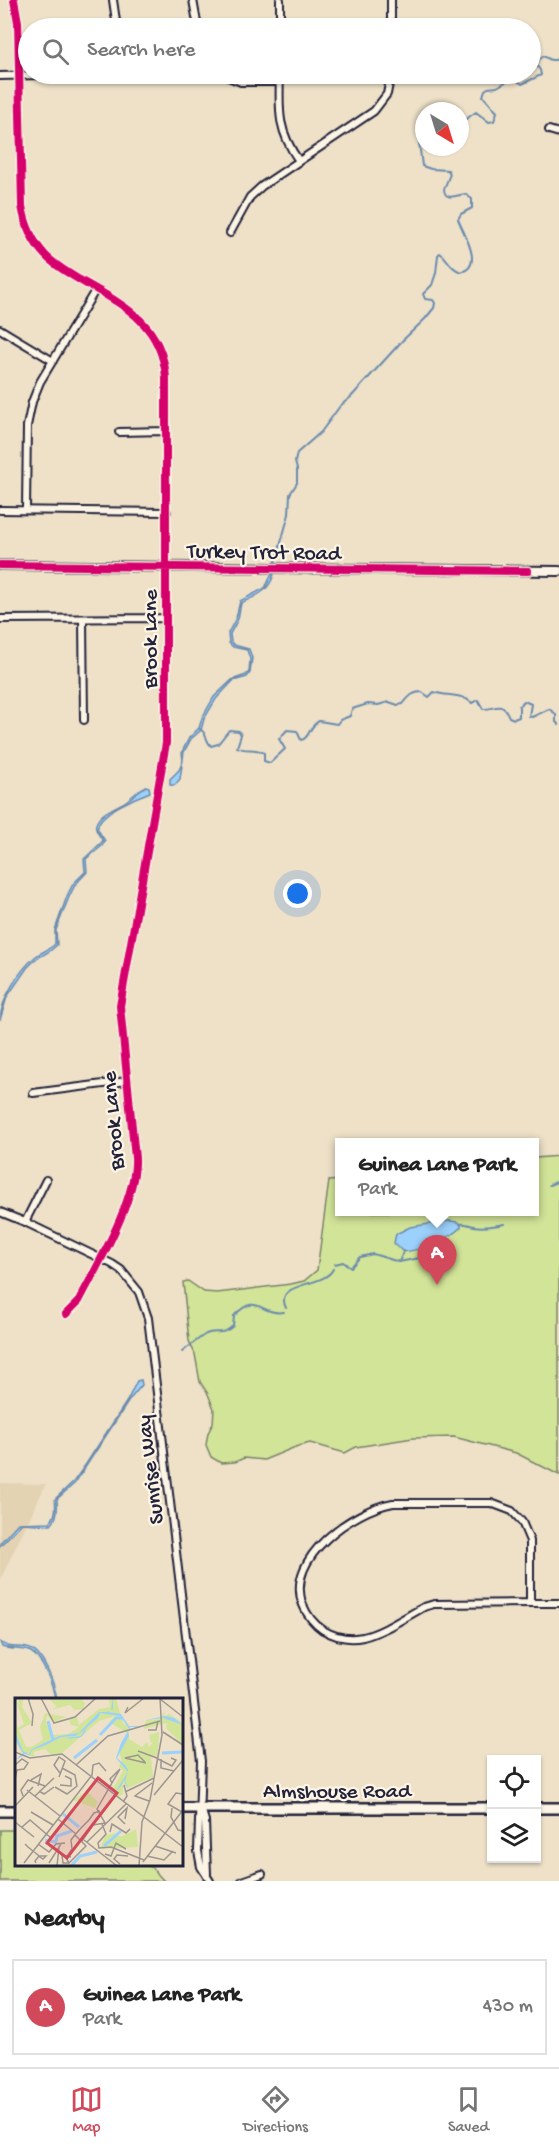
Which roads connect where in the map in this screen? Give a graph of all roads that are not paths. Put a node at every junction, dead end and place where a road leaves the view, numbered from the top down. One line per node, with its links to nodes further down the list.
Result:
1 (14, 0): 10 (street, Brook Lane)
2 (113, 0): 6 (street)
3 (193, 0): 7 (street)
4 (280, 0): 8 (street)
5 (391, 0): 9 (street)
6 (116, 18)
7 (196, 18)
8 (280, 18)
9 (391, 18)
10 (18, 22)
11 (18, 75): 12 (street)
12 (0, 76)
13 (19, 84): 20 (street, Brook Lane)
14 (279, 84): 18 (street)
15 (389, 84): 18 (street)
16 (549, 130): 17 (street)
17 (559, 133)
18 (299, 161): 19 (street)
19 (230, 233)
20 (96, 289): 22 (street); 23 (street, Brook Lane)
21 (0, 329): 22 (street)
22 (53, 361): 26 (street)
23 (166, 431): 24 (street); 27 (street, Brook Lane)
24 (119, 432)
25 (0, 510): 26 (street)
26 (26, 510): 27 (street)
27 (167, 512): 29 (street, Brook Lane)
28 (0, 565): 29 (street, Turkey Trot Road)
29 (166, 567): 30 (street, Turkey Trot Road); 31 (street, Brook Lane)
30 (559, 571)
31 (166, 618): 33 (street); 35 (street, Brook Lane)
32 (0, 619): 33 (street)
33 (83, 619): 34 (street)
34 (84, 720)
35 (127, 1081): 36 (street); 40 (street, Brook Lane)
36 (33, 1093)
37 (46, 1180): 39 (street)
38 (0, 1212): 39 (street, Sunrise Way)
39 (25, 1222): 40 (street, Sunrise Way)
40 (100, 1258): 41 (street, Brook Lane); 45 (street, Sunrise Way)
41 (66, 1314)
42 (530, 1603): 42 (street); 43 (street)
43 (559, 1603)
44 (183, 1808): 45 (main road, Almshouse Road)
45 (201, 1808): 46 (main road, Almshouse Road); 52 (street, Sunrise Way)
46 (487, 1808)
47 (541, 1808): 48 (main road)
48 (559, 1808)
49 (15, 1810): 50 (main road)
50 (0, 1811)
51 (262, 1874): 53 (street)
52 (208, 1877)
53 (242, 1881)

